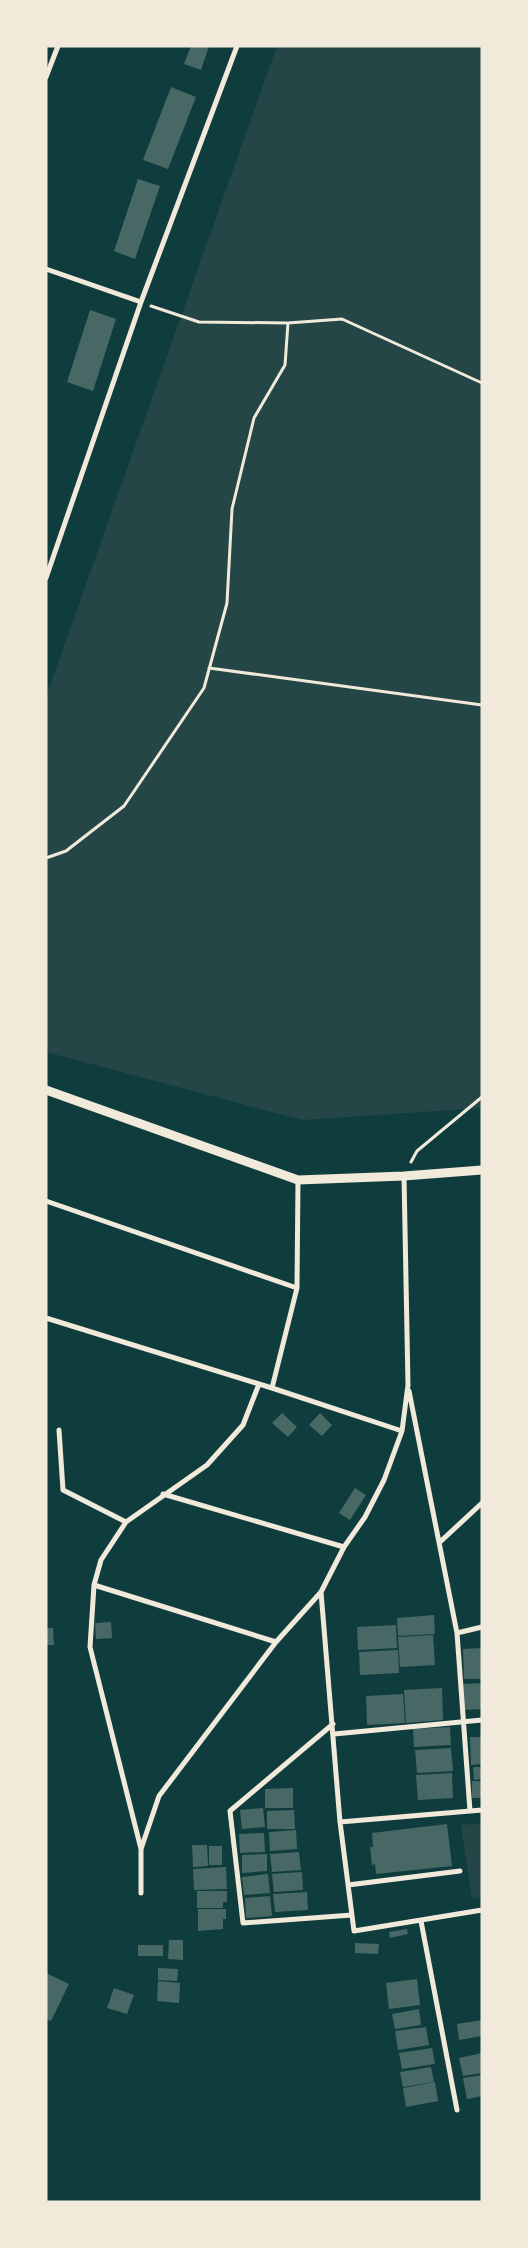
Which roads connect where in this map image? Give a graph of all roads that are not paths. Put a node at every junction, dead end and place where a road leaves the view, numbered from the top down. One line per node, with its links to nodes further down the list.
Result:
1 (58, 46): 3 (street)
2 (237, 46): 5 (street)
3 (46, 77)
4 (46, 269): 5 (street)
5 (141, 302): 6 (street)
6 (46, 578)
7 (46, 1090): 10 (street)
8 (482, 1170): 9 (street)
9 (404, 1176): 10 (street); 15 (street)
10 (298, 1180): 12 (street)
11 (46, 1201): 12 (street)
12 (297, 1288): 16 (street)
13 (46, 1318): 14 (street)
14 (259, 1384): 16 (street); 19 (street)
15 (408, 1386): 18 (street); 22 (street)
16 (272, 1388): 18 (street)
17 (59, 1430): 21 (street)
18 (402, 1431): 23 (street)
19 (163, 1494): 21 (street); 23 (street)
20 (482, 1503): 22 (street)
21 (126, 1522): 24 (street)
22 (440, 1542): 27 (street)
23 (344, 1547): 25 (street)
24 (94, 1584): 28 (street); 36 (street)
25 (321, 1592): 28 (street); 31 (street)
26 (482, 1627): 27 (street)
27 (456, 1633): 30 (street)
28 (276, 1642): 36 (street)
29 (482, 1720): 30 (street)
30 (463, 1722): 32 (street); 34 (street)
31 (333, 1724): 32 (street); 41 (street)
32 (334, 1734): 35 (street)
33 (482, 1810): 34 (street)
34 (470, 1811): 35 (street)
35 (340, 1822): 38 (street)
36 (141, 1849): 39 (street)
37 (460, 1870): 38 (street)
38 (348, 1885): 41 (street)
39 (141, 1893)
40 (482, 1910): 42 (street)
41 (352, 1915): 42 (street)
42 (421, 1921): 43 (street)
43 (457, 2110)

